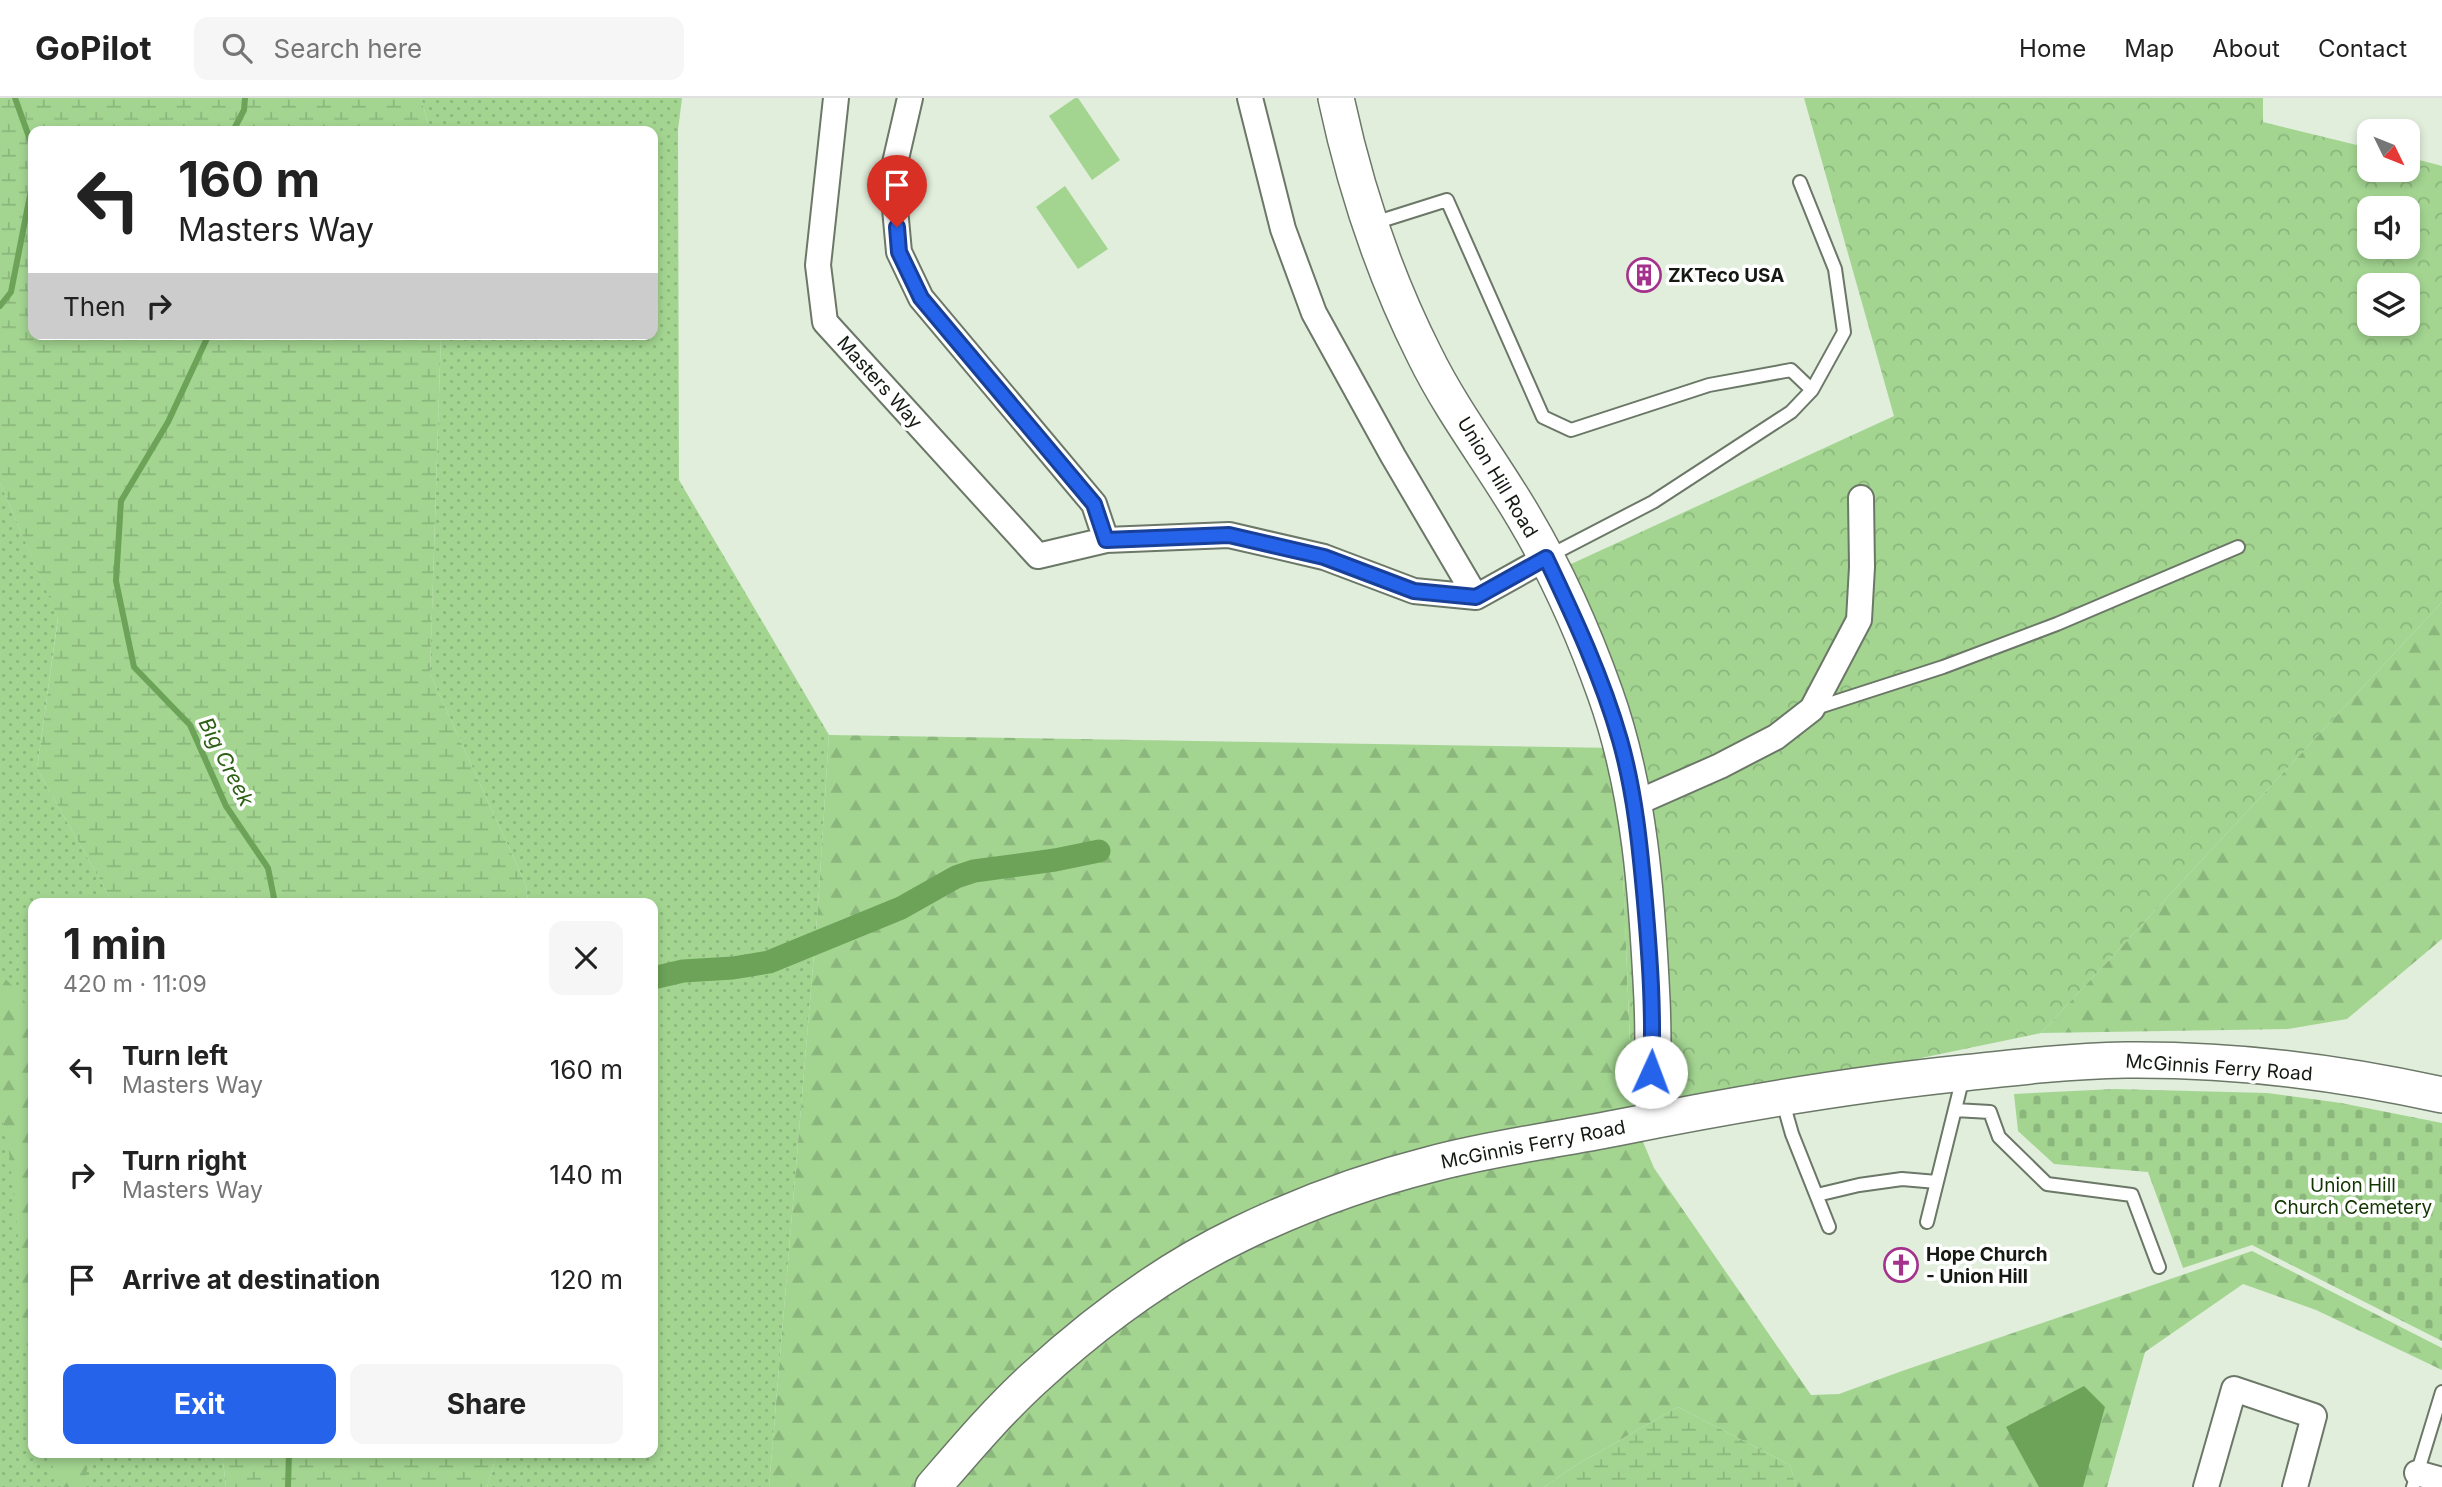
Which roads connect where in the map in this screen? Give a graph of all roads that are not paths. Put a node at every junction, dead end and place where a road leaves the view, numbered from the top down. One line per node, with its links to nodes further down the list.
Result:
1 (836, 98): 9 (street, Masters Way)
2 (910, 98): 9 (street)
3 (1250, 98): 12 (street)
4 (1336, 98): 6 (main road, Union Hill Road)
5 (1800, 183): 7 (lane)
6 (1371, 224): 7 (lane); 11 (main road, Union Hill Road)
7 (1812, 390): 11 (lane)
8 (1861, 498): 13 (street)
9 (1106, 540): 12 (street, Masters Way)
10 (2238, 547): 13 (lane)
11 (1546, 558): 12 (street); 14 (main road, Union Hill Road)
12 (1476, 597)
13 (1812, 709): 14 (street)
14 (1634, 804): 19 (main road, Union Hill Road)
15 (1964, 1073): 16 (main road, McGinnis Ferry Road); 17 (main road, McGinnis Ferry Road); 18 (lane)
16 (2442, 1095)
17 (1782, 1098): 19 (main road, McGinnis Ferry Road); 21 (lane)
18 (1955, 1110): 20 (lane); 24 (lane)
19 (1654, 1120): 28 (main road, McGinnis Ferry Road)
20 (1937, 1182): 21 (lane); 22 (lane)
21 (1817, 1195): 23 (lane)
22 (1927, 1222)
23 (1829, 1227)
24 (2159, 1267)
25 (2442, 1392): 26 (lane)
26 (2415, 1480): 27 (street)
27 (2442, 1480)
28 (933, 1487)
29 (2206, 1487): 30 (street)
30 (2295, 1487)

